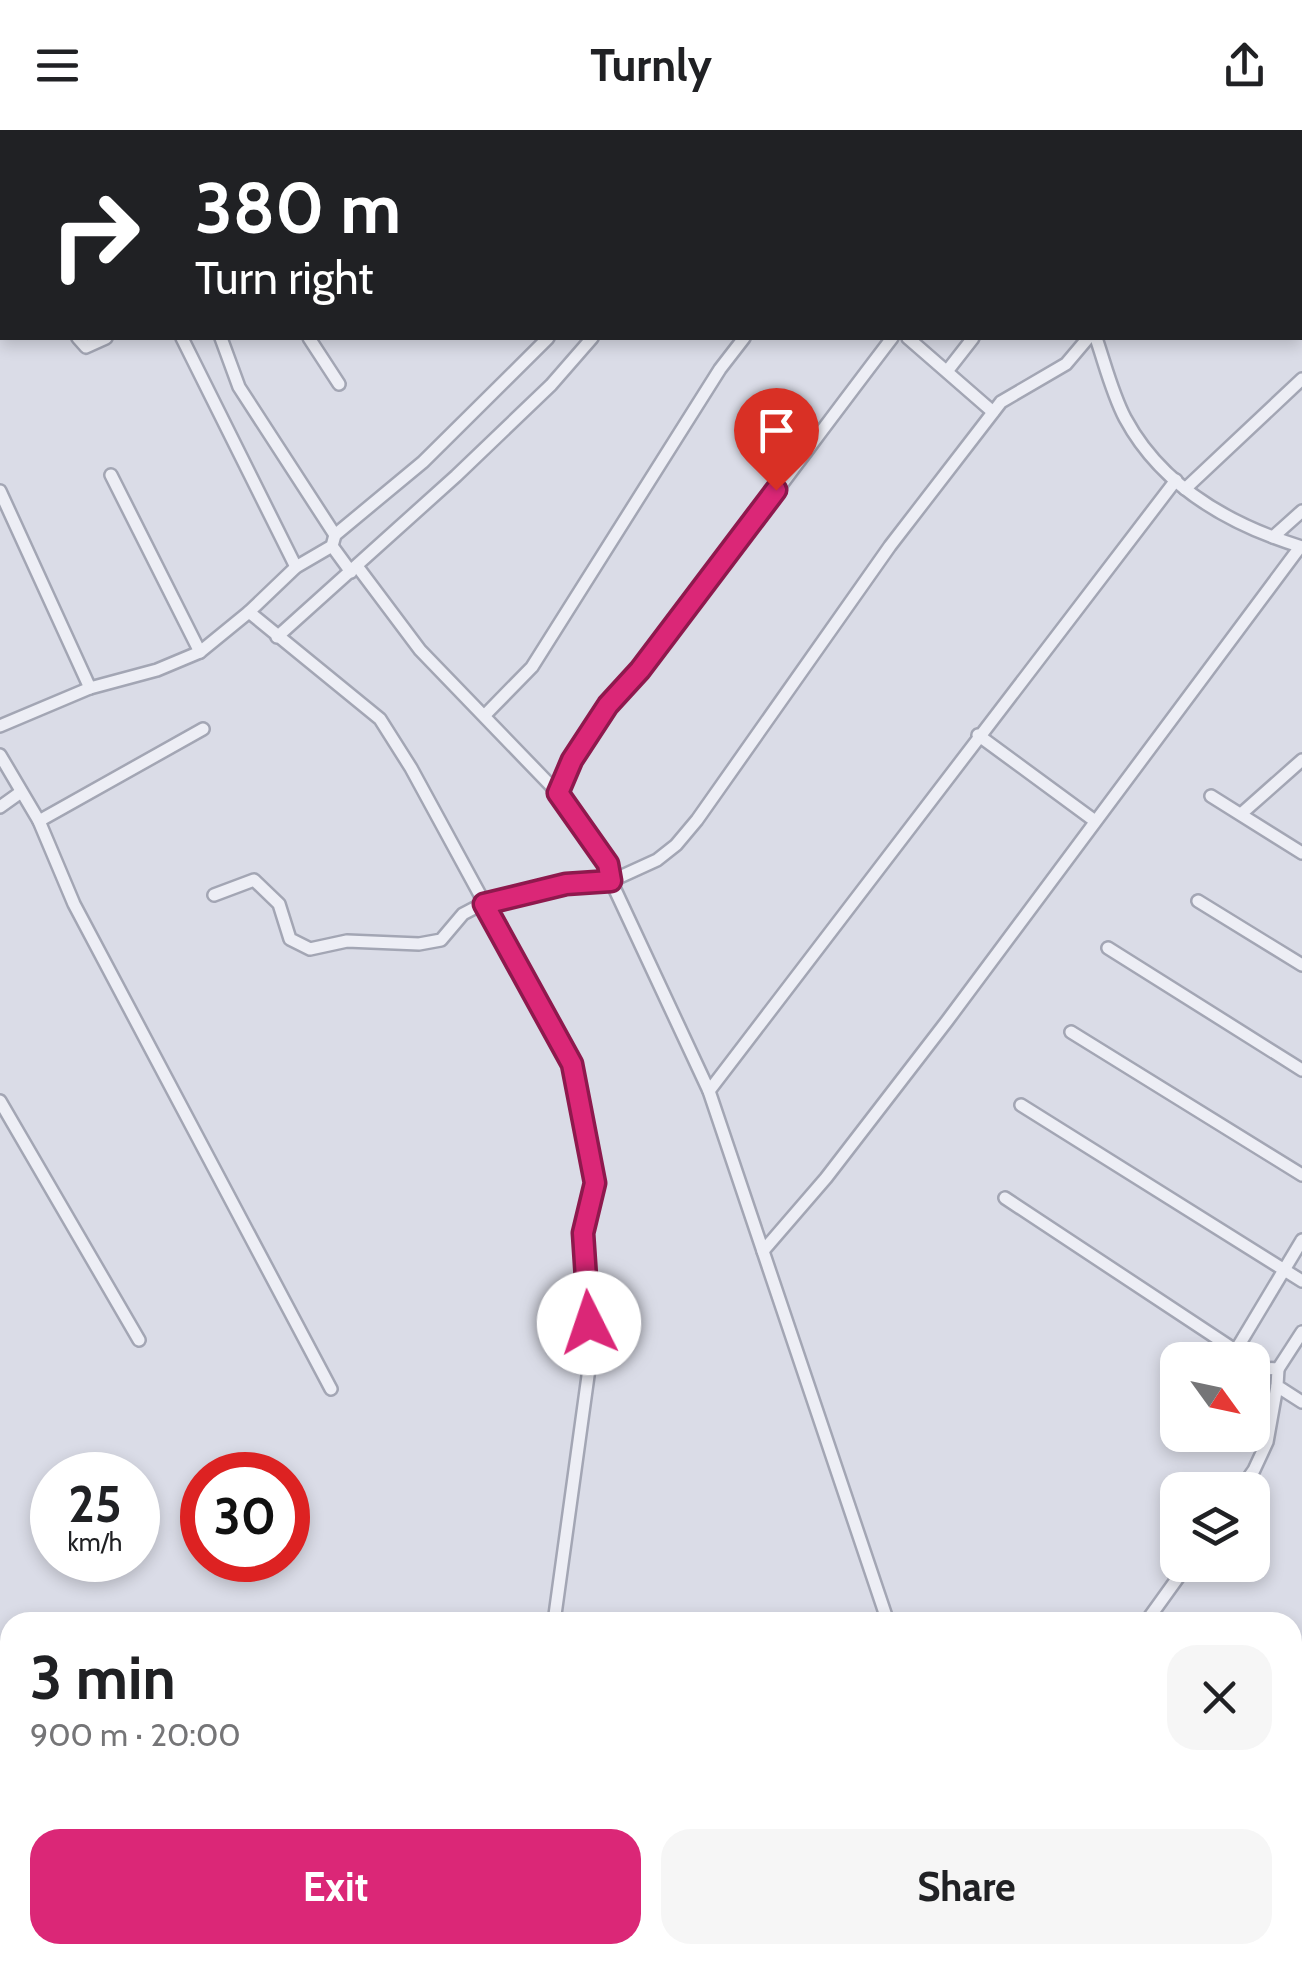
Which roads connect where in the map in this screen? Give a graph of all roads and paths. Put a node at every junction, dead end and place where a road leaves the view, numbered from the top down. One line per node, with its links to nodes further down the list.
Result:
1 (80, 340): 2 (street)
2 (102, 340)
3 (183, 340): 25 (street)
4 (222, 340): 23 (street)
5 (310, 340): 16 (street)
6 (546, 340): 23 (street)
7 (590, 340): 26 (street)
8 (743, 340): 31 (street)
9 (890, 340): 38 (street)
10 (910, 340): 14 (street)
11 (972, 340): 14 (street)
12 (1086, 340): 17 (street)
13 (1097, 340): 19 (street)
14 (948, 370): 17 (street)
15 (1302, 380): 19 (street)
16 (339, 384)
17 (993, 412): 45 (street)
18 (111, 475): 29 (street)
19 (1180, 485): 22 (street); 34 (street)
20 (0, 491): 30 (street)
21 (1302, 511): 22 (street)
22 (1273, 537): 24 (street)
23 (333, 541): 25 (street); 26 (street)
24 (1300, 553): 43 (street)
25 (296, 568): 27 (street)
26 (354, 569): 28 (street); 31 (street)
27 (250, 612): 28 (street); 29 (street)
28 (277, 637): 48 (street)
29 (200, 652): 30 (street)
30 (90, 688): 32 (street)
31 (485, 715): 38 (street)
32 (0, 726)
33 (203, 729): 42 (street)
34 (978, 735): 43 (street); 53 (street)
35 (0, 755): 37 (street)
36 (1302, 760): 41 (street)
37 (21, 792): 40 (street); 42 (street)
38 (558, 793): 45 (street)
39 (1211, 796): 41 (street)
40 (0, 807)
41 (1241, 814): 44 (street)
42 (39, 821): 69 (street)
43 (1095, 821): 59 (street)
44 (1302, 853)
45 (611, 881): 48 (street); 53 (street)
46 (214, 895): 48 (street)
47 (1198, 901): 50 (street)
48 (484, 904): 73 (street)
49 (1108, 948): 52 (street)
50 (1302, 965)
51 (1071, 1032): 56 (street)
52 (1302, 1070)
53 (709, 1091): 59 (street)
54 (0, 1101): 63 (street)
55 (1021, 1105): 60 (street)
56 (1302, 1175)
57 (1004, 1198): 64 (street)
58 (1302, 1240): 60 (street)
59 (763, 1251): 74 (street)
60 (1284, 1269): 61 (street); 65 (street)
61 (1302, 1281)
62 (1302, 1332): 67 (street)
63 (139, 1340)
64 (1224, 1342)
65 (1241, 1342)
66 (1270, 1369): 67 (street)
67 (1278, 1369): 68 (street)
68 (1277, 1386): 70 (street); 71 (street)
69 (331, 1389)
70 (1302, 1402)
71 (1253, 1472)
72 (1174, 1582): 75 (street)
73 (555, 1612)
74 (885, 1612)
75 (1153, 1612)

